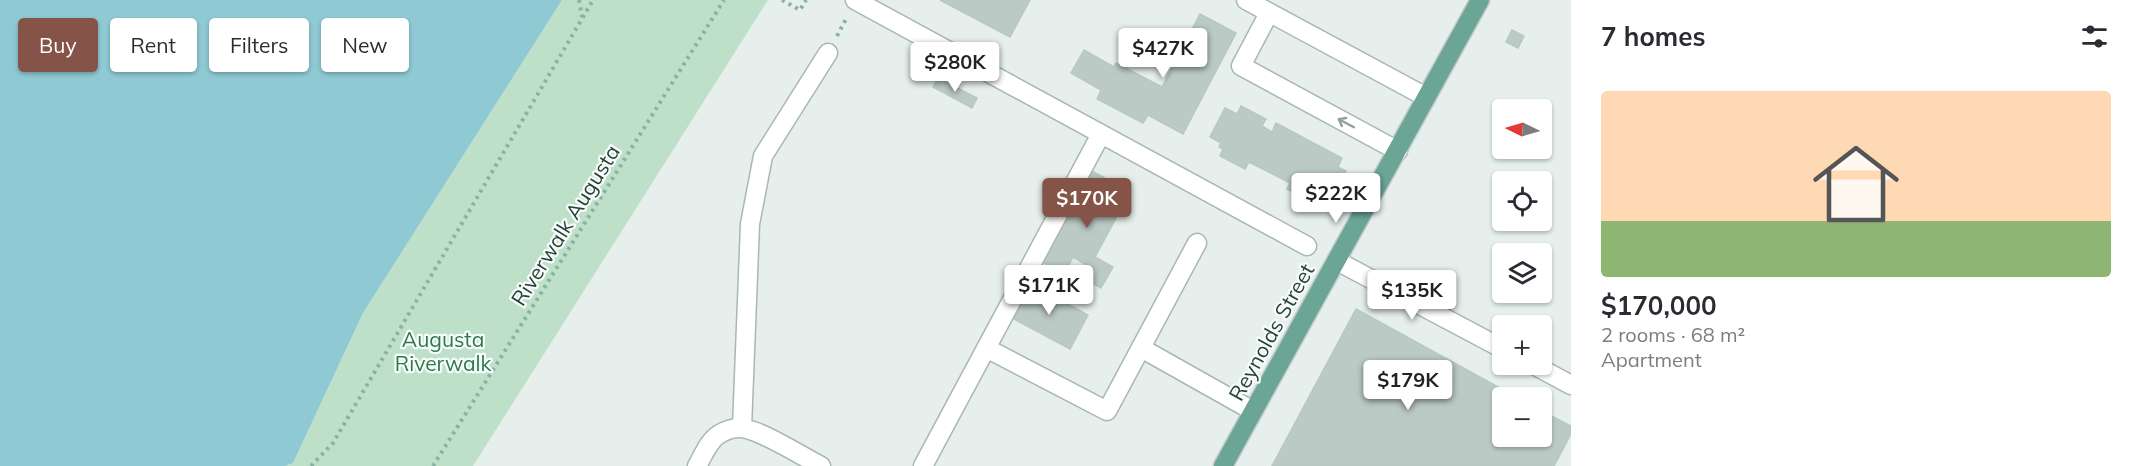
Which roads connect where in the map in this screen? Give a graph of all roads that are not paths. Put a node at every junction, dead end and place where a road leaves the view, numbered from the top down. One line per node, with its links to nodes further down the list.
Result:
1 (856, 0): 7 (street)
2 (1246, 0): 4 (street)
3 (1480, 0): 6 (main road, Reynolds Street)
4 (1269, 13): 6 (street); 8 (street, one-way to 4)
5 (828, 53): 18 (street)
6 (1426, 97): 8 (main road, Reynolds Street)
7 (1101, 134): 10 (street); 13 (street)
8 (1398, 151): 11 (main road, Reynolds Street)
9 (1197, 243): 14 (street)
10 (1307, 246)
11 (1337, 261): 12 (street); 17 (main road, Reynolds Street)
12 (1492, 343)
13 (986, 348): 14 (street); 22 (street)
14 (1141, 348): 17 (street)
15 (1552, 375): 16 (street)
16 (1571, 385)
17 (1253, 411): 19 (main road, Reynolds Street)
18 (742, 428): 20 (street); 21 (street)
19 (1226, 465)
20 (697, 466)
21 (821, 466)
22 (923, 466)

